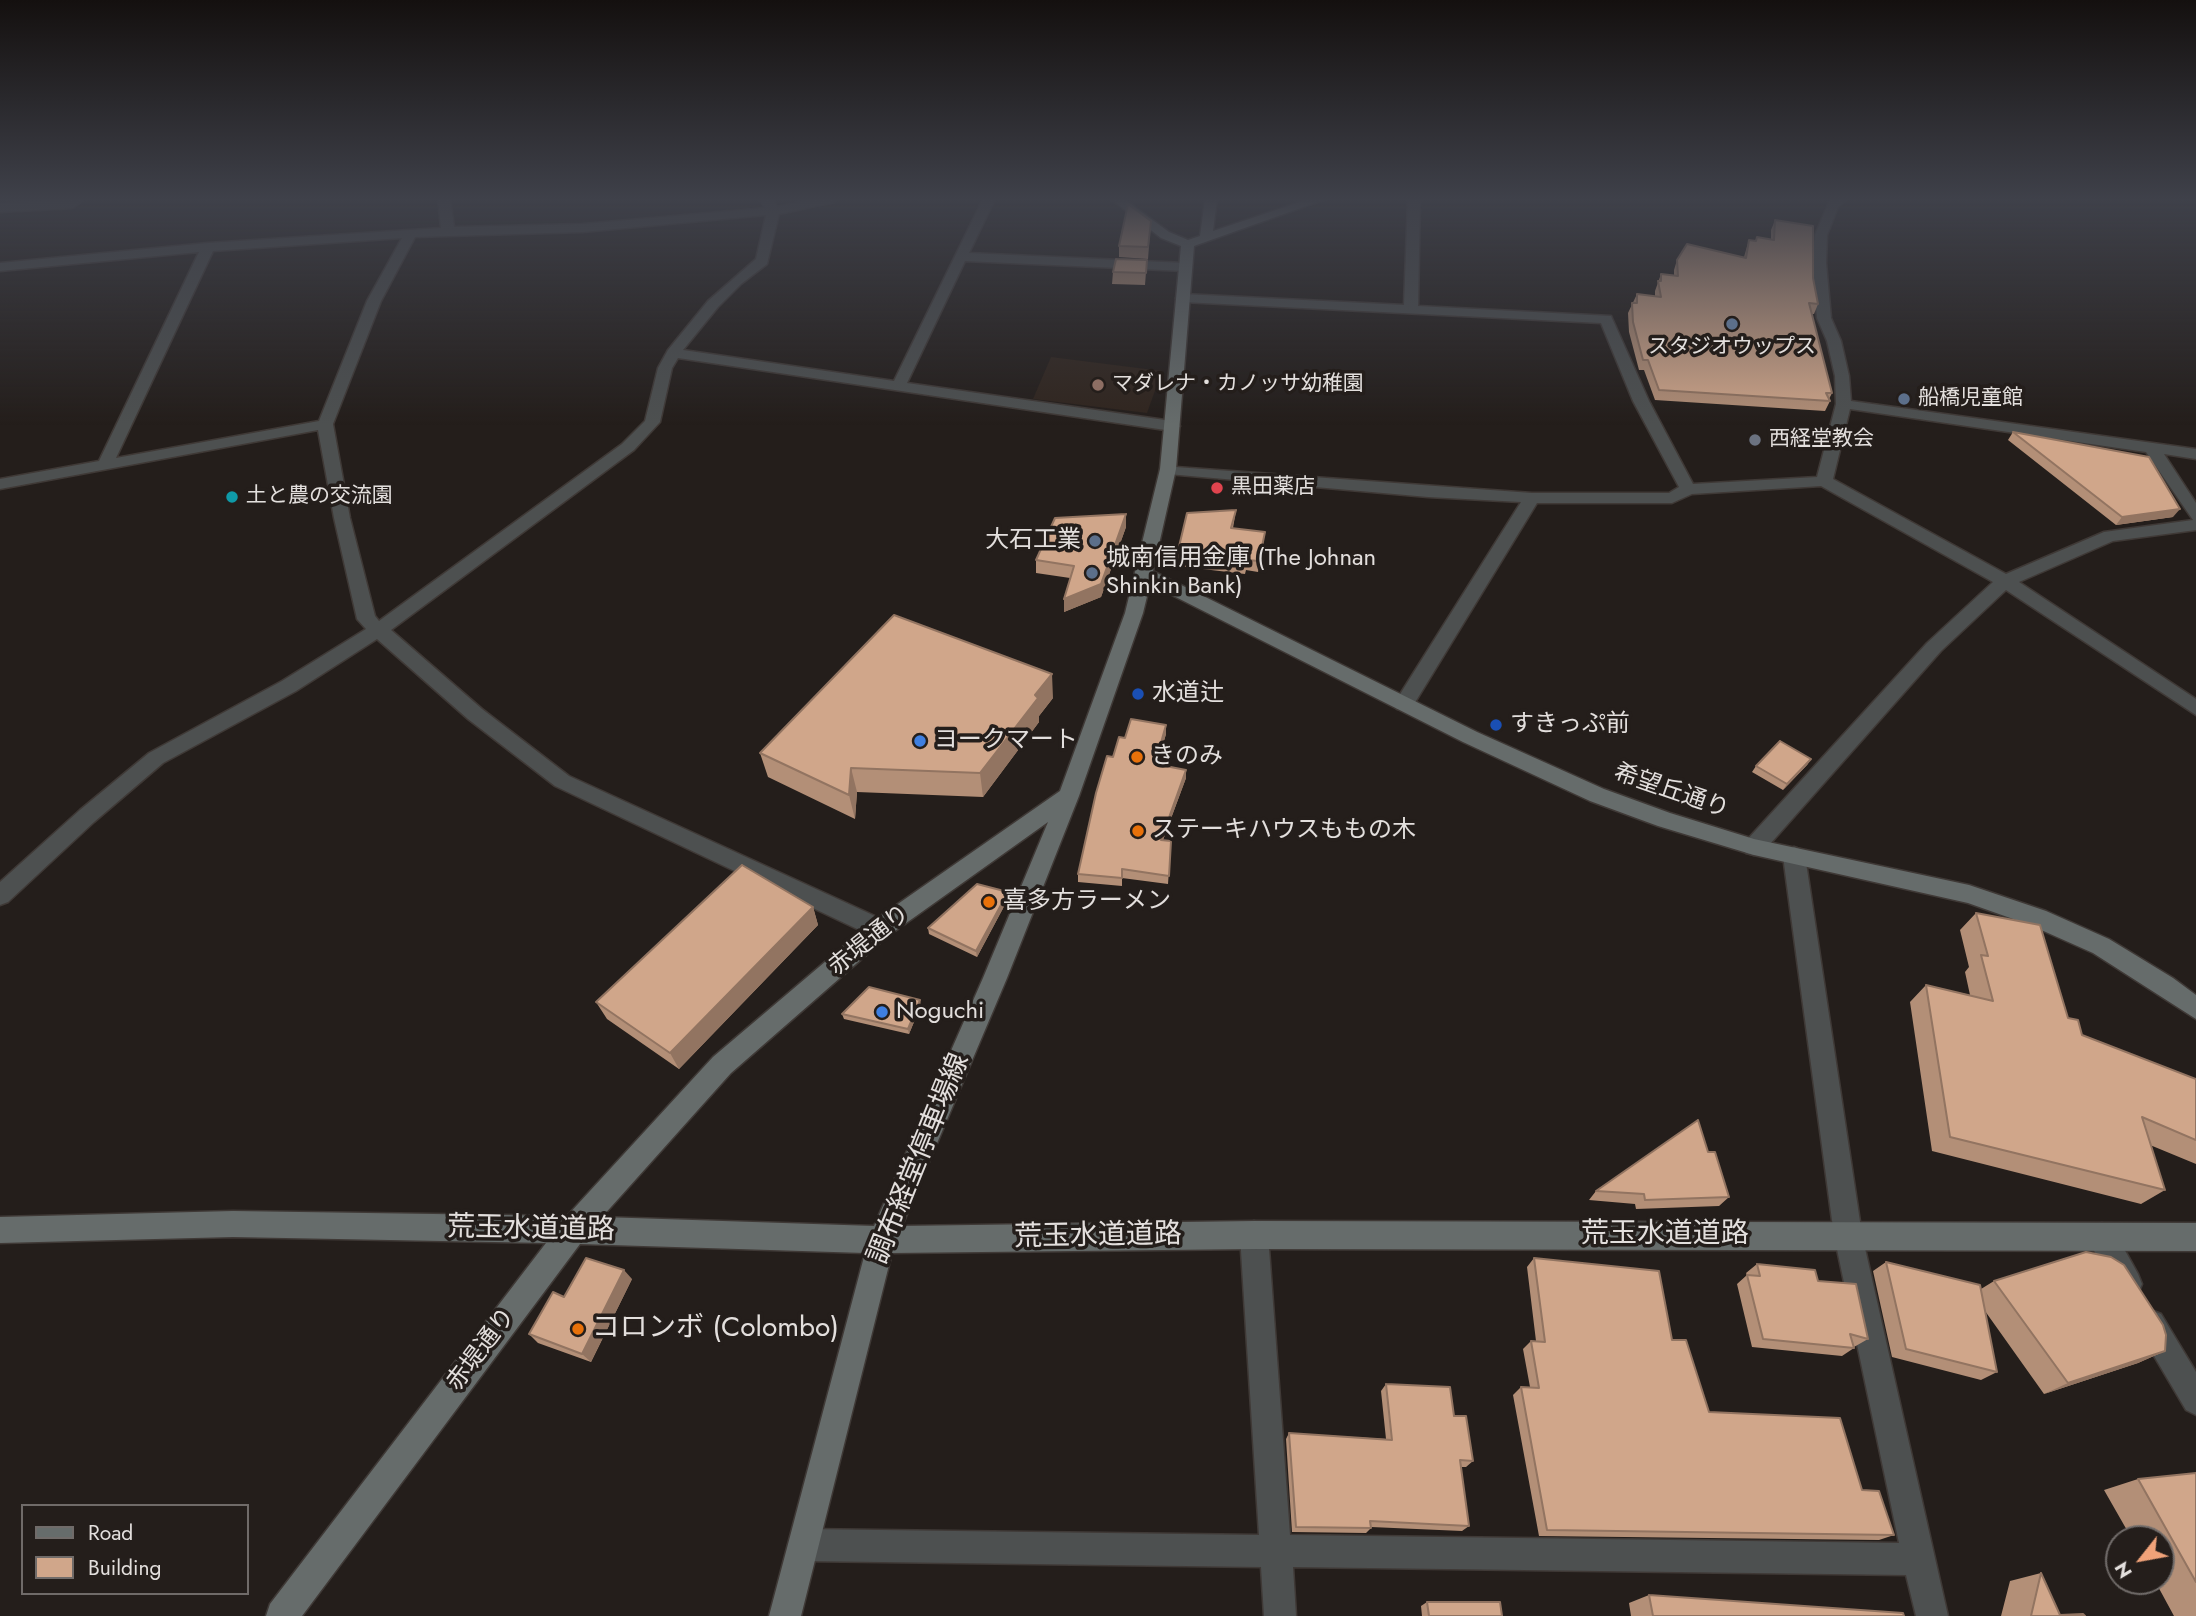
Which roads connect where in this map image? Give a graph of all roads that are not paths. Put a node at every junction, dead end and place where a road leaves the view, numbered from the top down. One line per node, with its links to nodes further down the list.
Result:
1 (195, 274): 17 (street)
2 (388, 274): 13 (street)
3 (745, 274): 10 (street)
4 (954, 274): 11 (street)
5 (1185, 274): 8 (main road)
6 (1412, 274): 9 (street)
7 (1820, 274): 12 (street)
8 (1183, 298): 9 (street); 14 (main road)
9 (1411, 308): 21 (street)
10 (673, 353): 11 (street); 27 (street)
11 (898, 387): 14 (street)
12 (1844, 404): 15 (street); 19 (street)
13 (325, 424): 17 (street); 27 (street)
14 (1172, 426): 18 (main road)
15 (2152, 448): 16 (street); 23 (street)
16 (2196, 454)
17 (105, 465): 20 (street)
18 (1168, 469): 22 (street); 25 (main road)
19 (1824, 481): 21 (street); 26 (street)
20 (0, 484)
21 (1688, 489): 22 (street)
22 (1532, 498): 28 (street)
23 (2196, 516)
24 (2196, 525): 26 (street)
25 (1145, 574): 28 (main road, 希望丘通り); 30 (main road)
26 (2005, 581): 29 (street); 31 (street)
27 (380, 629): 33 (street); 34 (street)
28 (1404, 704): 31 (main road, 希望丘通り)
29 (2196, 708)
30 (1069, 796): 34 (main road, 赤堤通り); 42 (main road, 調布経堂停車場線)
31 (1754, 847): 32 (main road, 希望丘通り)
32 (1794, 856): 35 (main road, 希望丘通り); 39 (street)
33 (0, 896)
34 (880, 929): 37 (main road, 赤堤通り)
35 (2196, 1009)
36 (0, 1230): 37 (main road, 荒玉水道道路)
37 (573, 1230): 42 (main road, 荒玉水道道路); 47 (main road, 赤堤通り)
38 (1254, 1235): 39 (main road, 荒玉水道道路); 42 (main road, 荒玉水道道路); 45 (street)
39 (1848, 1235): 40 (main road, 荒玉水道道路); 46 (street)
40 (2102, 1237): 41 (main road, 荒玉水道道路); 43 (street)
41 (2196, 1237)
42 (882, 1240): 44 (main road, 調布経堂停車場線)
43 (2196, 1400)
44 (804, 1545): 45 (street); 48 (main road, 調布経堂停車場線)
45 (1276, 1551): 46 (street); 49 (street)
46 (1918, 1559): 50 (street)
47 (282, 1616)
48 (785, 1616)
49 (1280, 1616)
50 (1932, 1616)

